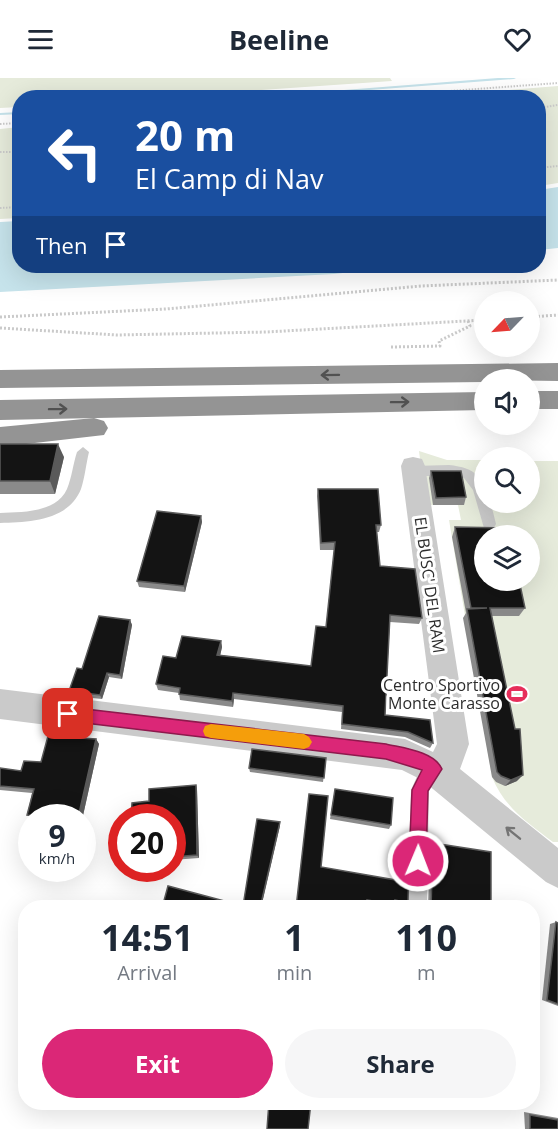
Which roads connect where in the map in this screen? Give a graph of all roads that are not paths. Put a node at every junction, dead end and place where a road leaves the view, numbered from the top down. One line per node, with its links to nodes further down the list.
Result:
1 (0, 356): 3 (highway)
2 (558, 372): 3 (highway, one-way to 3)
3 (250, 376): 4 (highway)
4 (0, 379)
5 (540, 400): 6 (highway)
6 (558, 400)
7 (474, 401): 8 (highway, one-way to 7)
8 (358, 403): 9 (highway, one-way to 8); 10 (highway)
9 (0, 410)
10 (0, 437)
11 (83, 452): 13 (lane)
12 (413, 469): 14 (lane); 16 (street, EL BUSC' DEL RAM)
13 (0, 518)
14 (489, 524)
15 (0, 704): 16 (street)
16 (436, 771): 17 (street, one-way to 16); 18 (lane)
17 (558, 870)
18 (417, 900)

